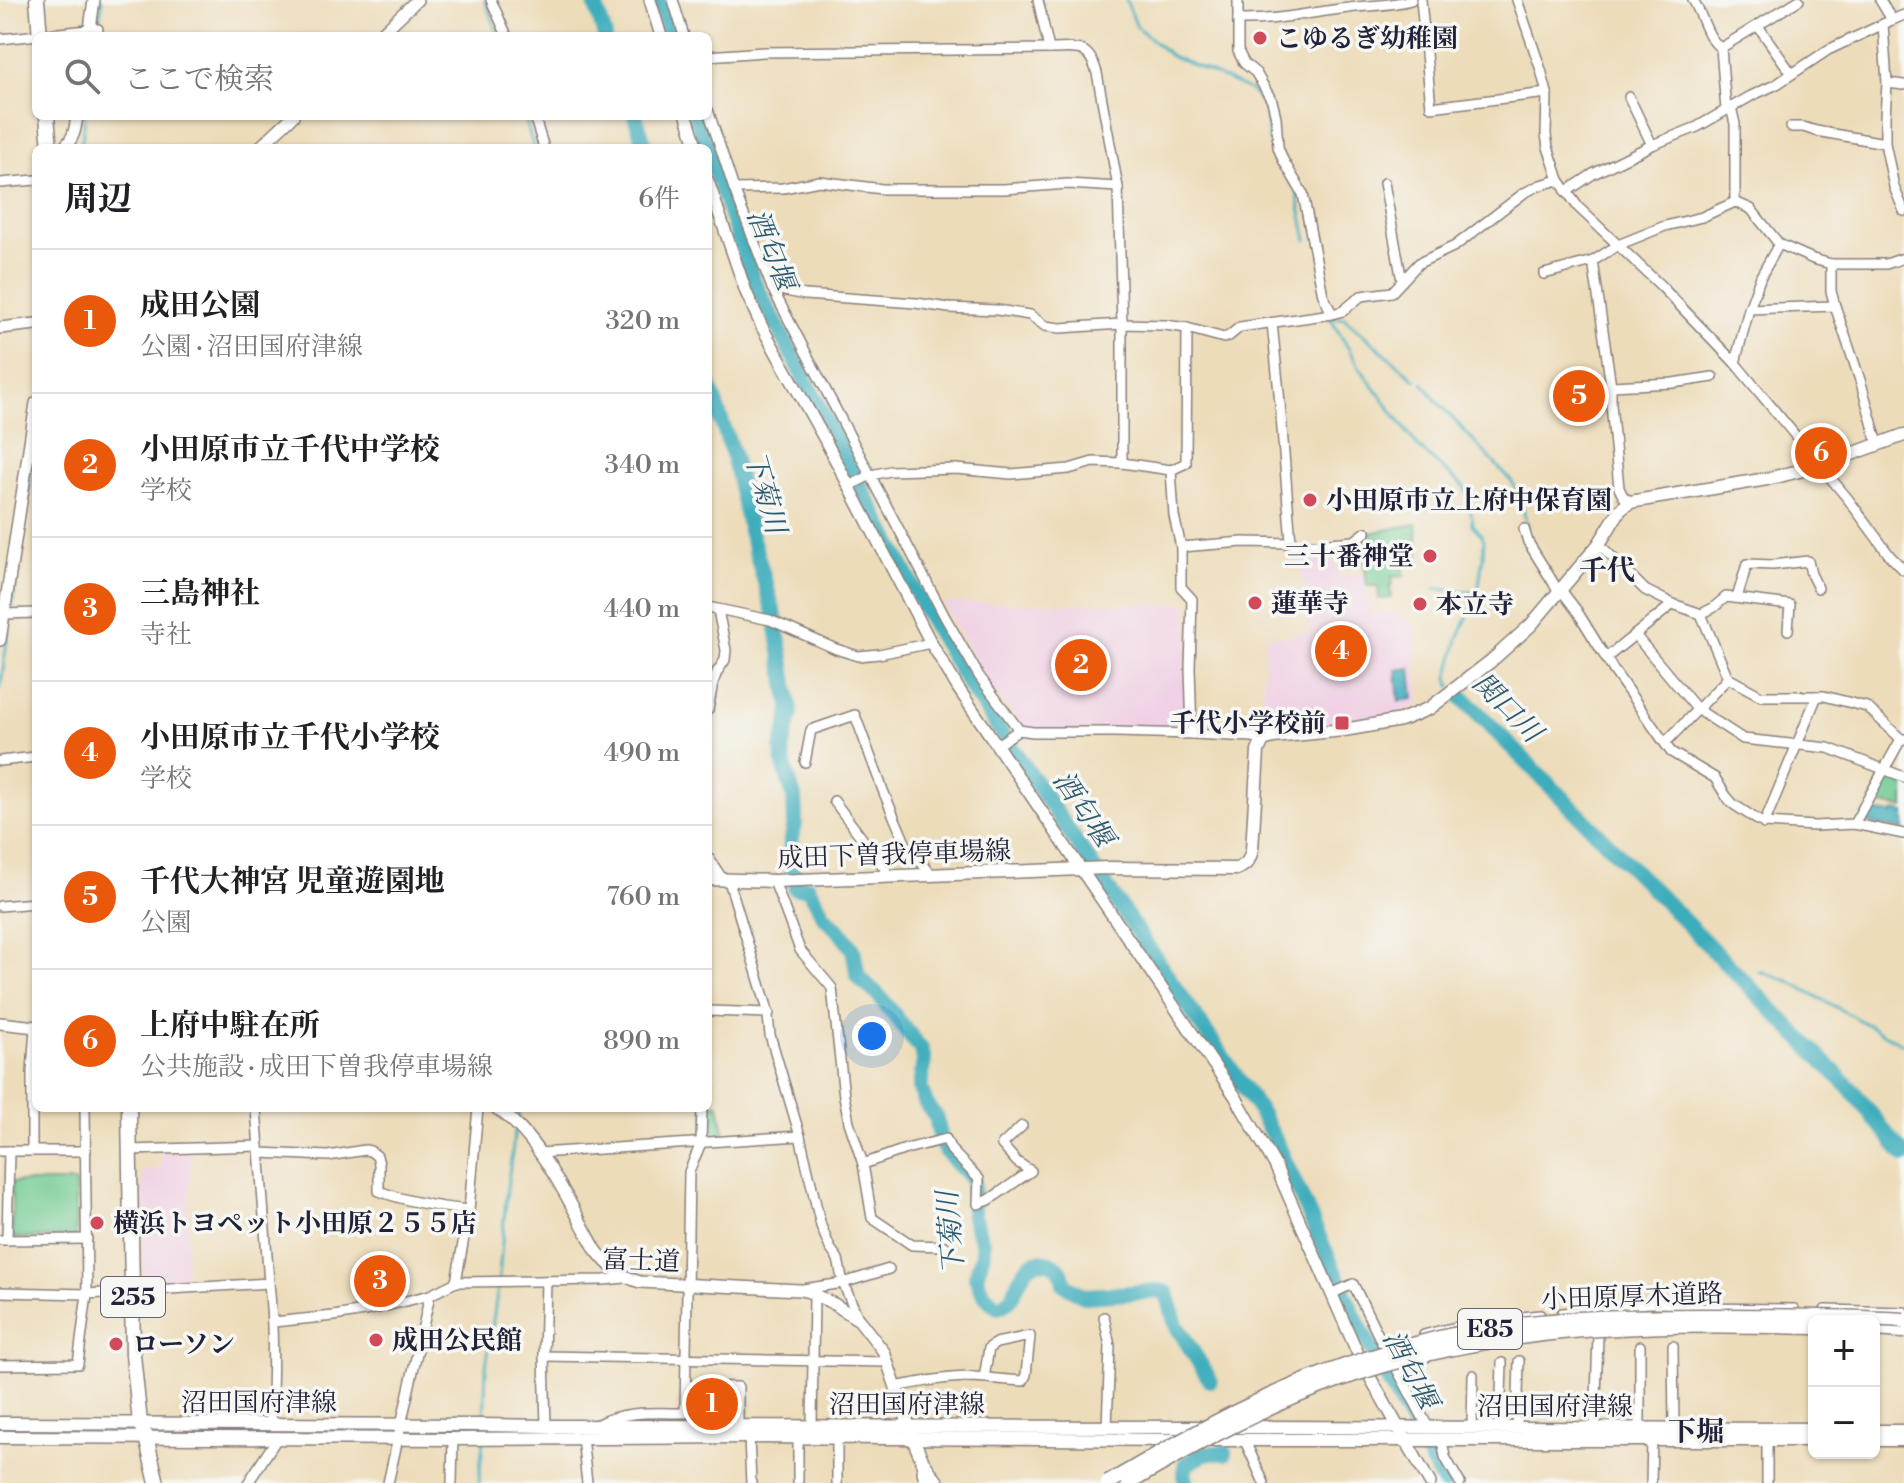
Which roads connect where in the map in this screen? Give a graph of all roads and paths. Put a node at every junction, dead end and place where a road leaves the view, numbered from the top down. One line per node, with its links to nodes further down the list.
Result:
1 (37, 0): 20 (highway)
2 (94, 0): 19 (street)
3 (417, 0): 21 (street)
4 (491, 0): 22 (street)
5 (650, 0): 23 (street)
6 (673, 0): 24 (street)
7 (1038, 0): 28 (street)
8 (1238, 0): 16 (street)
9 (1411, 0): 16 (street)
10 (1421, 0): 33 (street)
11 (1517, 0): 33 (street)
12 (1693, 0): 27 (street)
13 (1799, 0): 18 (street)
14 (1880, 0): 17 (street)
15 (1904, 15): 17 (street)
16 (1238, 20): 70 (street)
17 (1888, 22): 30 (street); 31 (street)
18 (1758, 26): 27 (street); 30 (street)
19 (92, 31)
20 (40, 32)
21 (383, 32)
22 (505, 32)
23 (660, 32)
24 (683, 32)
25 (32, 37): 26 (street)
26 (0, 39)
27 (1721, 48): 35 (street)
28 (1049, 49): 29 (street); 54 (street)
29 (712, 56)
30 (1792, 74): 35 (street)
31 (1887, 83): 32 (street); 43 (street)
32 (1904, 85)
33 (1547, 93): 51 (street)
34 (1629, 97): 49 (street)
35 (1728, 108): 49 (street); 58 (street)
36 (47, 120): 44 (highway)
37 (76, 120): 45 (street)
38 (289, 120): 46 (street)
39 (535, 120): 47 (street)
40 (688, 120): 48 (street)
41 (711, 120): 55 (street)
42 (1791, 127): 43 (street)
43 (1885, 143): 59 (street)
44 (50, 144)
45 (68, 144)
46 (263, 144)
47 (543, 144)
48 (696, 144)
49 (1652, 145): 56 (street)
50 (32, 180): 52 (street)
51 (1559, 180): 56 (street); 66 (street)
52 (0, 183)
53 (1384, 183): 66 (street)
54 (1118, 187): 55 (street); 73 (street)
55 (734, 189): 67 (street)
56 (1566, 192): 61 (street)
57 (712, 193): 86 (street)
58 (1735, 202): 60 (street); 61 (street)
59 (1904, 211)
60 (1779, 244): 64 (street); 69 (street)
61 (1618, 245): 63 (street); 76 (street)
62 (1904, 258): 64 (street)
63 (1593, 261): 65 (street); 78 (street)
64 (1831, 264): 68 (street)
65 (1544, 274)
66 (1402, 281): 70 (street)
67 (772, 288): 73 (street); 85 (street)
68 (1835, 306): 69 (street); 81 (street)
69 (1749, 309): 76 (street)
70 (1328, 315): 71 (street)
71 (1272, 323): 75 (street); 90 (street)
72 (32, 324): 74 (street)
73 (1122, 324): 75 (street); 82 (street)
74 (0, 328)
75 (1187, 328): 84 (street)
76 (1735, 363): 83 (street)
77 (1713, 377): 78 (street)
78 (1611, 386): 87 (street)
79 (32, 434): 100 (street)
80 (1904, 435): 81 (main road)
81 (1878, 444): 83 (main road)
82 (1122, 463): 84 (street); 85 (street)
83 (1819, 466): 87 (main road); 93 (street)
84 (1171, 470): 92 (street)
85 (871, 475): 86 (street); 111 (street)
86 (849, 486): 105 (street)
87 (1630, 502): 91 (main road)
88 (1524, 529): 95 (street)
89 (1366, 532): 90 (street)
90 (1291, 543): 92 (street)
91 (1599, 544): 95 (main road); 97 (street)
92 (1181, 547): 112 (street)
93 (1904, 570)
94 (1818, 588): 96 (street)
95 (1560, 591): 106 (street); 114 (main road)
96 (1737, 598): 101 (street); 102 (street)
97 (1673, 604): 101 (street); 103 (street)
98 (713, 609): 105 (street); 108 (street)
99 (32, 613): 100 (street)
100 (9, 614): 104 (street)
101 (1701, 614): 107 (street)
102 (1788, 630)
103 (1635, 635): 106 (street); 110 (street)
104 (0, 640)
105 (931, 643): 116 (street)
106 (1606, 658): 115 (street)
107 (1728, 678): 109 (street); 110 (street)
108 (712, 688)
109 (1817, 696): 113 (street); 117 (street)
110 (1697, 709): 115 (street); 117 (street)
111 (1016, 732): 112 (street); 116 (street)
112 (1192, 734): 114 (street)
113 (1903, 739): 121 (street)
114 (1263, 740): 128 (main road, 成田下曽我停車場線)
115 (1665, 743): 125 (street)
116 (997, 745): 128 (street)
117 (1797, 745): 121 (street); 125 (street)
118 (32, 757): 119 (street)
119 (0, 761)
120 (805, 762): 129 (street)
121 (1884, 769): 122 (street); 124 (street)
122 (1904, 777)
123 (834, 801): 130 (street)
124 (1854, 824): 125 (street); 126 (street)
125 (1764, 825)
126 (1904, 834)
127 (712, 862): 132 (street)
128 (1081, 869): 129 (main road, 成田下曽我停車場線); 174 (street)
129 (932, 875): 130 (main road, 成田下曽我停車場線)
130 (891, 877): 133 (main road, 成田下曽我停車場線)
131 (712, 879): 132 (main road, 成田下曽我停車場線)
132 (726, 881): 133 (main road, 成田下曽我停車場線); 137 (street)
133 (774, 881): 158 (street)
134 (32, 903): 135 (street)
135 (0, 906)
136 (712, 1011): 137 (street)
137 (769, 1013): 150 (street)
138 (0, 1023): 139 (street)
139 (32, 1027)
140 (32, 1073): 141 (street)
141 (32, 1112)
142 (32, 1112): 155 (street)
143 (85, 1112): 156 (street)
144 (129, 1112): 152 (highway, 255)
145 (256, 1112): 153 (street)
146 (478, 1112): 159 (street)
147 (501, 1112): 157 (street)
148 (702, 1112): 151 (street)
149 (1022, 1126): 158 (street)
150 (800, 1136): 151 (street); 168 (street)
151 (701, 1143): 157 (street); 169 (street)
152 (130, 1150): 153 (street); 172 (highway, 255)
153 (260, 1150): 159 (street); 167 (street)
154 (4, 1151): 155 (street); 161 (street)
155 (32, 1151): 156 (street)
156 (86, 1151): 160 (street)
157 (539, 1153): 164 (street)
158 (863, 1164): 162 (street)
159 (469, 1210): 166 (street)
160 (87, 1239): 161 (street); 173 (street)
161 (4, 1240)
162 (945, 1246)
163 (889, 1269): 168 (street)
164 (625, 1278): 165 (street, 富士道); 169 (street, 富士道)
165 (546, 1281): 166 (street, 富士道); 189 (street)
166 (456, 1282): 175 (street)
167 (269, 1283): 172 (street); 181 (street)
168 (843, 1283): 170 (street); 179 (street)
169 (688, 1284): 170 (street, 富士道); 190 (street)
170 (800, 1290): 176 (street, 富士道)
171 (0, 1292): 173 (street)
172 (133, 1292): 173 (street); 216 (highway, 255)
173 (87, 1294): 195 (street)
174 (1331, 1294): 188 (street); 221 (street)
175 (430, 1295): 181 (street); 220 (street)
176 (814, 1296): 179 (street, 富士道); 191 (street)
177 (1904, 1312): 188 (street)
178 (1104, 1317): 207 (street)
179 (859, 1320): 193 (street, 富士道)
180 (1904, 1320): 248 (highway, 小田原厚木道路 / E85, bridge)
181 (273, 1322): 201 (street)
182 (1808, 1327): 249 (highway, 小田原厚木道路 / E85, bridge)
183 (1880, 1329): 184 (highway)
184 (1904, 1331)
185 (1598, 1336): 212 (street)
186 (1640, 1346): 213 (street)
187 (1673, 1346): 214 (street)
188 (1384, 1347): 208 (street)
189 (544, 1356): 190 (street); 202 (street)
190 (686, 1358): 191 (street); 198 (street)
191 (812, 1360): 193 (street); 204 (street)
192 (1519, 1361): 211 (street)
193 (888, 1362): 199 (street, 富士道)
194 (1502, 1363): 210 (street)
195 (0, 1365)
196 (1473, 1375): 209 (street)
197 (984, 1378): 197 (street); 199 (street)
198 (686, 1386): 203 (street); 206 (street)
199 (895, 1387): 205 (street, 富士道)
200 (0, 1423): 216 (main road, 沼田国府津線)
201 (271, 1424): 216 (main road, 沼田国府津線); 220 (main road, 沼田国府津線)
202 (546, 1426): 203 (main road, 沼田国府津線); 217 (main road, 沼田国府津線)
203 (593, 1426): 206 (main road, 沼田国府津線)
204 (812, 1426): 205 (main road, 沼田国府津線); 206 (main road, 沼田国府津線)
205 (908, 1426): 207 (main road, 沼田国府津線); 229 (street, 富士道)
206 (738, 1427)
207 (1107, 1427): 221 (main road, 沼田国府津線)
208 (1425, 1427): 209 (main road, 沼田国府津線); 221 (main road, 沼田国府津線)
209 (1472, 1427): 210 (main road, 沼田国府津線)
210 (1500, 1427): 211 (main road, 沼田国府津線)
211 (1517, 1428): 212 (main road, 沼田国府津線)
212 (1595, 1428): 213 (main road, 沼田国府津線)
213 (1640, 1428): 214 (main road, 沼田国府津線)
214 (1674, 1428): 215 (main road, 沼田国府津線)
215 (1808, 1429)
216 (143, 1430): 222 (main road, 沼田国府津線); 223 (main road, 沼田国府津線); 238 (highway, 255)
217 (484, 1431): 220 (main road, 沼田国府津線); 224 (main road, 沼田国府津線); 226 (main road, 沼田国府津線)
218 (1880, 1431): 219 (main road)
219 (1904, 1431)
220 (399, 1432): 223 (main road, 沼田国府津線); 226 (main road, 沼田国府津線); 240 (street)
221 (1404, 1433): 231 (main road, 沼田国府津線); 236 (main road, 沼田国府津線); 251 (street)
222 (0, 1437)
223 (278, 1437): 239 (street)
224 (582, 1437): 225 (main road, 沼田国府津線); 242 (street)
225 (749, 1437): 227 (main road, 沼田国府津線); 243 (street)
226 (453, 1439): 241 (street)
227 (798, 1439): 228 (main road, 沼田国府津線); 244 (street)
228 (837, 1439): 229 (main road, 沼田国府津線); 245 (street)
229 (913, 1439): 236 (main road, 沼田国府津線); 237 (main road)
230 (1767, 1439): 232 (main road, 沼田国府津線); 233 (main road, 沼田国府津線); 254 (street)
231 (1442, 1440): 232 (main road, 沼田国府津線); 252 (street)
232 (1652, 1440): 253 (street)
233 (1808, 1440)
234 (1880, 1440): 235 (main road)
235 (1904, 1440)
236 (1245, 1441): 250 (street)
237 (923, 1462): 246 (street); 247 (main road)
238 (157, 1483)
239 (248, 1483)
240 (388, 1483)
241 (452, 1483)
242 (587, 1483)
243 (751, 1483)
244 (798, 1483)
245 (837, 1483)
246 (925, 1483)
247 (938, 1483)
248 (1108, 1483)
249 (1129, 1483)
250 (1264, 1483)
251 (1430, 1483)
252 (1460, 1483)
253 (1651, 1483)
254 (1767, 1483)

